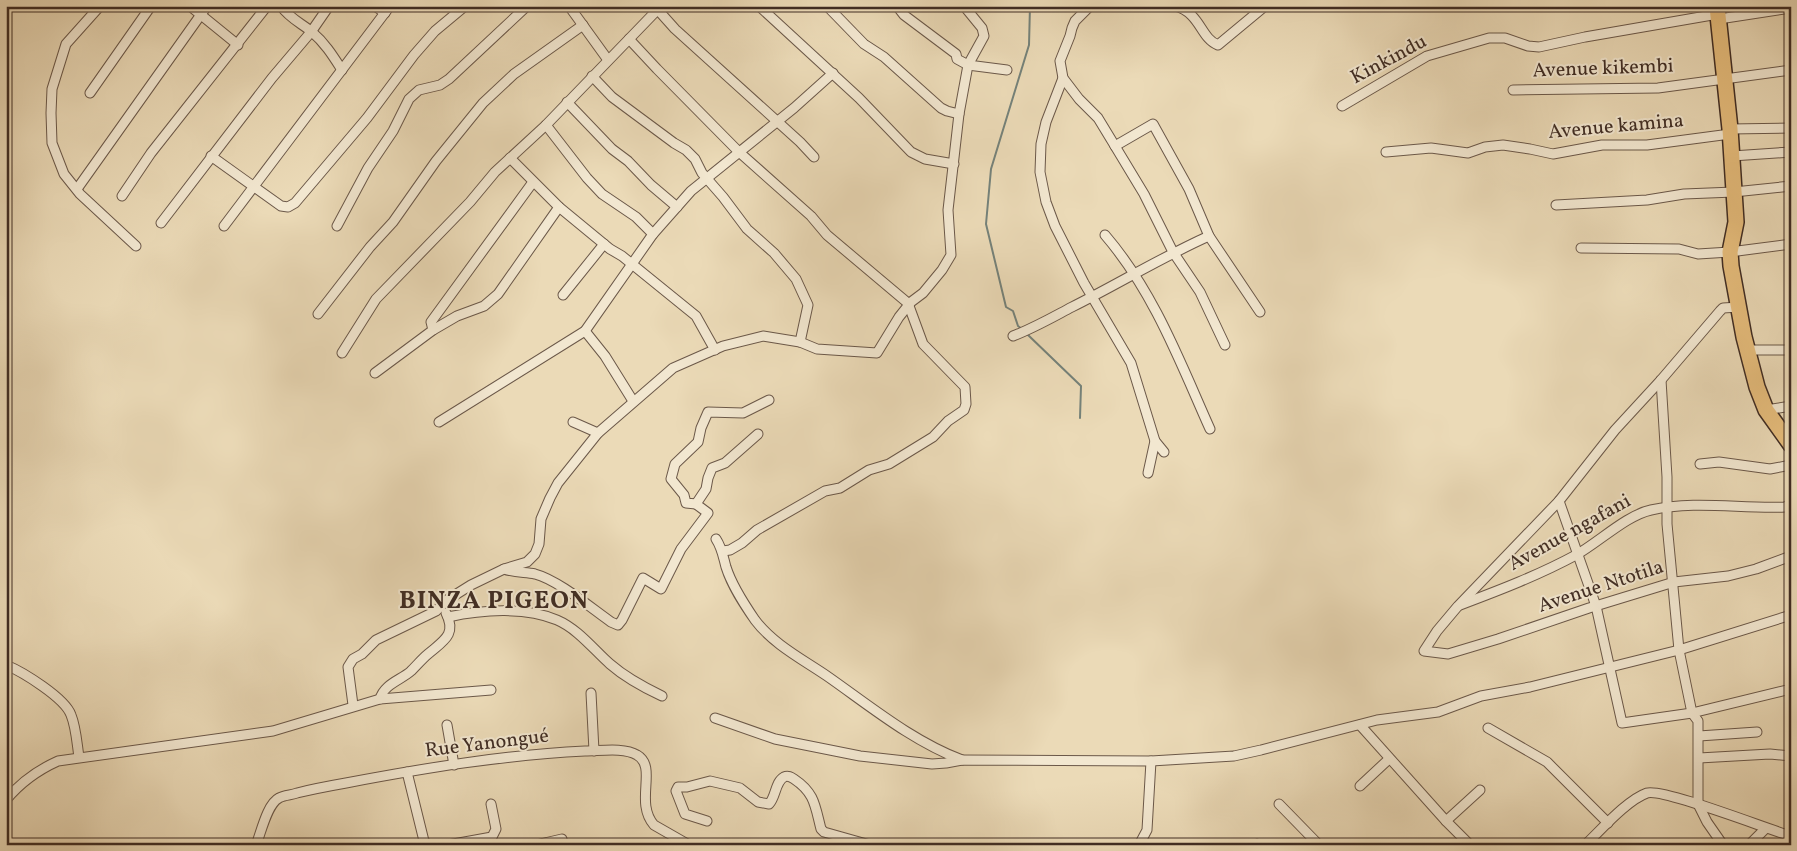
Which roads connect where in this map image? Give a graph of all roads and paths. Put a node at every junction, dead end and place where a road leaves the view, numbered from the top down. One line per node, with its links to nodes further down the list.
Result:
1 (100, 6): 59 (street)
2 (152, 6): 38 (street)
3 (190, 6): 23 (street)
4 (207, 6): 23 (street)
5 (267, 6): 27 (street)
6 (281, 6): 25 (street)
7 (329, 6): 25 (street)
8 (375, 6): 21 (street)
9 (465, 6): 57 (street)
10 (527, 6): 67 (street)
11 (569, 6): 24 (street)
12 (759, 6): 33 (street)
13 (827, 6): 41 (street)
14 (897, 6): 29 (street)
15 (964, 6): 29 (street)
16 (1090, 6): 35 (street)
17 (1175, 6): 18 (street)
18 (1264, 6)
19 (660, 8): 26 (street); 42 (street)
20 (1791, 8): 22 (street, Kinkindu)
21 (387, 9): 30 (street)
22 (1718, 13): 36 (highway); 40 (street, Kinkindu)
23 (201, 15): 27 (street); 59 (street)
24 (583, 25): 28 (street); 84 (street)
25 (311, 32): 30 (street); 50 (street)
26 (629, 39): 28 (street); 47 (street)
27 (238, 45): 61 (street)
28 (608, 60): 34 (street)
29 (968, 65): 31 (street); 41 (street)
30 (342, 70): 57 (street)
31 (1007, 70)
32 (1791, 70): 36 (street, Avenue kikembi)
33 (833, 73): 42 (street); 54 (street)
34 (592, 76): 39 (street); 55 (street)
35 (1063, 78): 46 (street); 80 (street)
36 (1724, 78): 37 (street, Avenue kikembi); 45 (highway)
37 (1513, 90)
38 (90, 93)
39 (567, 102): 43 (street); 63 (street)
40 (1342, 106)
41 (959, 114): 54 (street)
42 (776, 122): 47 (street); 53 (street)
43 (546, 125): 52 (street); 68 (street)
44 (1791, 128): 45 (street, Avenue kamina)
45 (1730, 132): 48 (street, Avenue kamina); 51 (highway)
46 (1115, 146): 70 (street); 75 (street)
47 (739, 152): 55 (street); 81 (street)
48 (1386, 152)
49 (1791, 152): 51 (street)
50 (211, 156): 57 (street); 65 (street)
51 (1732, 156): 60 (highway)
52 (510, 158): 56 (street); 93 (street)
53 (814, 158)
54 (954, 164): 81 (street)
55 (707, 178): 63 (street); 88 (street)
56 (534, 182): 64 (street); 85 (street)
57 (254, 186): 66 (street)
58 (1791, 186): 60 (street)
59 (77, 189): 73 (street)
60 (1734, 192): 62 (street); 76 (highway)
61 (122, 196)
62 (1556, 205)
63 (678, 206): 68 (street)
64 (559, 207): 71 (street); 85 (street)
65 (161, 223)
66 (224, 226)
67 (337, 226)
68 (653, 234): 77 (street)
69 (1105, 235): 78 (street)
70 (1209, 236): 75 (street); 83 (street)
71 (604, 244): 77 (street); 79 (street)
72 (1791, 244): 76 (street)
73 (136, 246)
74 (1582, 248): 76 (street)
75 (1173, 252): 78 (street); 89 (street)
76 (1730, 252): 82 (highway)
77 (631, 264): 86 (street); 90 (street)
78 (1134, 274): 80 (street); 102 (street)
79 (563, 295)
80 (1092, 297): 87 (street); 105 (street)
81 (909, 305): 88 (street); 116 (street)
82 (1739, 307): 91 (highway); 95 (street)
83 (1260, 312)
84 (318, 314)
85 (432, 330): 94 (street)
86 (585, 331): 97 (street); 100 (street)
87 (1014, 336)
88 (800, 342): 90 (street)
89 (1225, 345)
90 (715, 350): 97 (street)
91 (1747, 350): 92 (street); 99 (highway)
92 (1791, 350)
93 (342, 353)
94 (375, 373)
95 (1661, 380): 111 (street); 114 (street)
96 (770, 400): 112 (street)
97 (634, 401): 103 (street)
98 (1791, 406): 99 (street)
99 (1766, 410): 106 (highway)
100 (439, 422)
101 (573, 422): 103 (street)
102 (1210, 429)
103 (598, 434): 119 (street)
104 (758, 434): 112 (street)
105 (1155, 441): 107 (street); 110 (street)
106 (1791, 446)
107 (1164, 452)
108 (1700, 464): 109 (street)
109 (1791, 466)
110 (1148, 473)
111 (1559, 501): 117 (street); 121 (street)
112 (696, 504): 119 (street)
113 (1791, 504): 114 (street, Avenue ngafani)
114 (1667, 508): 117 (street, Avenue ngafani); 120 (street)
115 (716, 539): 116 (street)
116 (723, 551): 147 (street)
117 (1577, 554): 121 (street, Avenue ngafani); 122 (street)
118 (1791, 556): 120 (street, Avenue Ntotila)
119 (504, 569): 123 (street)
120 (1674, 582): 122 (street, Avenue Ntotila); 126 (street)
121 (1458, 606): 122 (street, Avenue Ntotila)
122 (1596, 606): 128 (street)
123 (440, 608): 125 (street); 134 (street)
124 (1791, 615): 126 (street)
125 (448, 616): 132 (street); 133 (street)
126 (1679, 650): 128 (street); 135 (street)
127 (6, 665): 144 (street)
128 (1610, 667): 135 (street); 138 (street)
129 (1791, 689): 135 (street)
130 (491, 690): 133 (street)
131 (591, 693): 142 (street)
132 (662, 696)
133 (380, 699): 134 (street)
134 (353, 705): 144 (street)
135 (1692, 713): 141 (street)
136 (715, 718): 147 (street)
137 (447, 725): 149 (street)
138 (1360, 725): 146 (street); 148 (street)
139 (1488, 728): 161 (street)
140 (1757, 732): 141 (street)
141 (1699, 736): 145 (street)
142 (594, 751): 149 (street, Rue Yanongué); 170 (street, Rue Yanongué)
143 (1791, 756): 145 (street)
144 (79, 757): 153 (street)
145 (1699, 758): 156 (street)
146 (1390, 759): 151 (street); 159 (street)
147 (962, 760): 148 (street)
148 (1151, 761): 172 (street)
149 (454, 764): 150 (street, Rue Yanongué)
150 (407, 772): 166 (street, Rue Yanongué); 167 (street)
151 (1360, 786)
152 (1480, 790): 159 (street)
153 (7, 798)
154 (491, 804): 168 (street)
155 (1280, 804): 173 (street)
156 (1698, 804): 157 (street); 160 (street); 161 (street)
157 (1738, 819): 160 (street); 162 (street)
158 (707, 821): 171 (street)
159 (1446, 821): 174 (street)
160 (1707, 822): 165 (street)
161 (1608, 823): 175 (street)
162 (1766, 829): 163 (street); 177 (street)
163 (1791, 836)
164 (562, 839): 169 (street)
165 (1722, 843): 176 (street)
166 (256, 845)
167 (428, 845)
168 (448, 845)
169 (536, 845)
170 (689, 845)
171 (870, 845)
172 (1139, 845)
173 (1320, 845)
174 (1470, 845)
175 (1585, 845)
176 (1732, 845)
177 (1749, 845)

